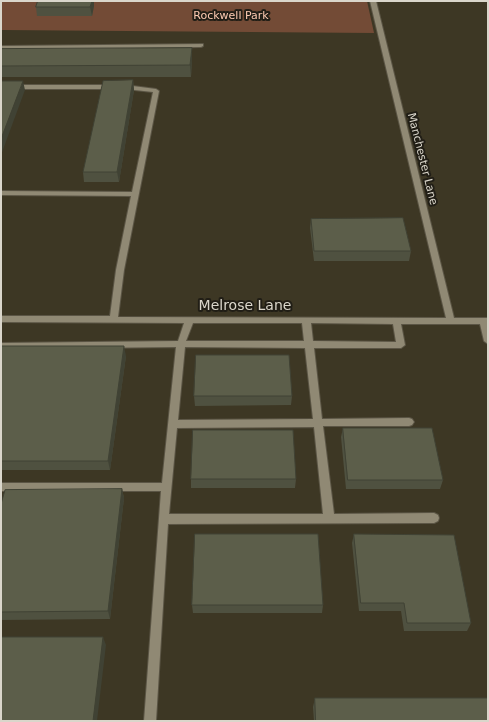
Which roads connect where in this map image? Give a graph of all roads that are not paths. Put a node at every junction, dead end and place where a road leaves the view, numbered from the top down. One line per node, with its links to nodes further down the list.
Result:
1 (373, 1): 12 (street, Manchester Lane)
2 (201, 45): 3 (street)
3 (1, 48)
4 (1, 87): 6 (street)
5 (1, 193): 6 (street)
6 (135, 194): 8 (street)
7 (1, 320): 8 (street, Melrose Lane)
8 (114, 320): 9 (street, Melrose Lane)
9 (190, 320): 10 (street, Melrose Lane); 15 (street)
10 (306, 320): 11 (street, Melrose Lane); 17 (street)
11 (396, 320): 12 (street, Melrose Lane); 17 (street)
12 (451, 321): 13 (street, Melrose Lane)
13 (485, 321): 14 (street)
14 (488, 341)
15 (181, 344): 16 (street); 17 (street); 20 (street)
16 (1, 346)
17 (309, 346): 19 (street)
18 (409, 422): 19 (street)
19 (318, 423): 20 (street); 23 (street)
20 (173, 424): 22 (street)
21 (1, 487): 22 (street)
22 (167, 487): 25 (street)
23 (329, 518): 24 (street); 25 (street)
24 (434, 518)
25 (163, 519): 26 (street)
26 (150, 721)

